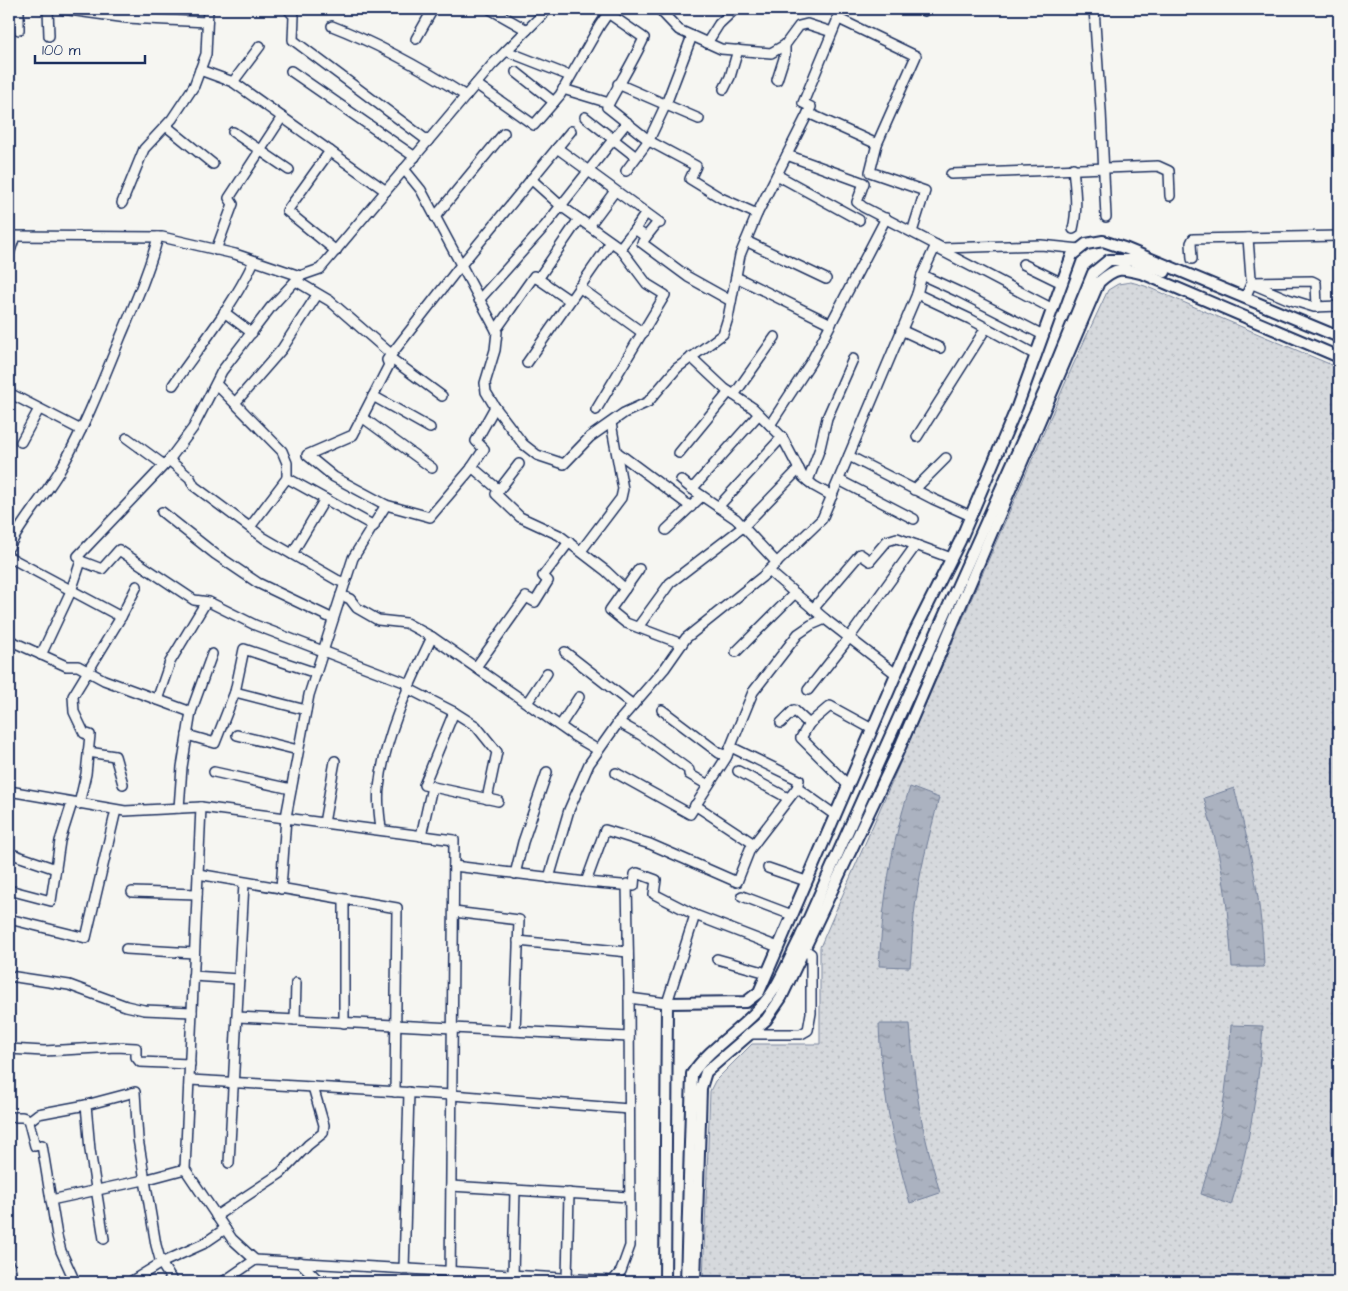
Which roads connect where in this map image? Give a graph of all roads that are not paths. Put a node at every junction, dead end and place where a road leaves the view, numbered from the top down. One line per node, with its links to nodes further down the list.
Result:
1 (19, 9): 18 (street)
2 (48, 9): 21 (street)
3 (62, 9): 15 (street)
4 (141, 9): 15 (street)
5 (208, 9): 16 (street)
6 (288, 9): 54 (street)
7 (433, 9): 23 (street)
8 (490, 9): 19 (street)
9 (548, 9): 19 (street)
10 (659, 9): 22 (street)
11 (735, 9): 24 (street)
12 (1094, 9): 63 (street)
13 (610, 11): 32 (street); 36 (street)
14 (838, 12): 20 (street); 55 (street)
15 (141, 19): 16 (street)
16 (207, 22): 29 (street)
17 (332, 26): 39 (street)
18 (19, 30)
19 (527, 30): 28 (street)
20 (832, 32): 25 (street); 43 (street)
21 (49, 36)
22 (692, 36): 24 (street); 42 (street)
23 (416, 39)
24 (707, 43): 27 (street)
25 (785, 45): 27 (street); 33 (street)
26 (260, 46): 34 (street)
27 (738, 50): 38 (street)
28 (506, 51): 32 (street); 35 (street)
29 (200, 70): 34 (street); 48 (street)
30 (291, 71): 60 (street)
31 (516, 72): 40 (street)
32 (570, 76): 37 (street)
33 (776, 80)
34 (233, 82): 44 (street)
35 (476, 84): 39 (street); 40 (street)
36 (618, 84): 41 (street); 42 (street)
37 (564, 89): 40 (street); 41 (street)
38 (724, 89)
39 (466, 96): 54 (street)
40 (554, 102)
41 (609, 103): 47 (street)
42 (666, 104): 46 (street); 53 (street)
43 (808, 113): 55 (street); 59 (street)
44 (282, 117): 57 (street); 58 (street)
45 (585, 117): 52 (street)
46 (699, 119)
47 (627, 122): 52 (street); 53 (street)
48 (166, 126): 62 (street); 75 (street)
49 (571, 130): 56 (street)
50 (233, 132): 57 (street)
51 (504, 133): 79 (street)
52 (614, 139): 61 (street); 67 (street)
53 (649, 140): 61 (street); 78 (street)
54 (428, 141): 60 (street)
55 (877, 144): 87 (street)
56 (557, 148): 67 (street); 71 (street)
57 (260, 151): 66 (street); 98 (street)
58 (330, 151): 72 (street); 99 (street)
59 (787, 155): 70 (street); 81 (street)
60 (415, 157): 65 (street)
61 (636, 157): 68 (street)
62 (213, 164)
63 (1103, 167): 64 (street); 74 (street); 80 (street)
64 (1073, 168): 69 (street); 86 (street)
65 (404, 169): 72 (street); 79 (street)
66 (289, 170)
67 (588, 171): 73 (street); 76 (street)
68 (626, 171)
69 (951, 174)
70 (776, 175): 78 (street); 83 (street)
71 (531, 179): 76 (street); 104 (street)
72 (386, 191): 99 (street)
73 (615, 191): 77 (street); 84 (street)
74 (1170, 196)
75 (122, 203)
76 (561, 206): 82 (street); 116 (street)
77 (646, 213): 85 (street); 91 (street)
78 (756, 214): 93 (street)
79 (435, 217): 104 (street)
80 (1106, 217)
81 (886, 218): 87 (street); 123 (street)
82 (579, 219): 84 (street); 109 (street)
83 (859, 220)
84 (589, 226): 94 (street)
85 (635, 229): 91 (street); 96 (street)
86 (1073, 229)
87 (912, 232): 95 (street)
88 (12, 236): 90 (street); 100 (street)
89 (1339, 236): 92 (street)
90 (158, 237): 98 (street); 155 (street)
91 (646, 237): 118 (street)
92 (1248, 238): 101 (street); 110 (street)
93 (746, 241): 106 (street); 108 (street)
94 (611, 242): 96 (street); 112 (street)
95 (938, 246): 97 (street); 105 (street); 121 (street)
96 (620, 248): 128 (street)
97 (1080, 249): 111 (street); 115 (street)
98 (216, 250): 102 (street)
99 (336, 251): 107 (street)
100 (9, 254)
101 (1192, 259)
102 (254, 261): 107 (street); 122 (street)
103 (1023, 264): 111 (street)
104 (460, 265): 116 (street); 135 (street)
105 (922, 275): 113 (street); 129 (street)
106 (736, 277): 118 (street); 123 (street)
107 (298, 278): 114 (street); 127 (street)
108 (826, 278)
109 (538, 279): 117 (street); 125 (street)
110 (1252, 282): 115 (street); 120 (street); 120 (street)
111 (1062, 283): 121 (street)
112 (579, 287): 117 (street); 128 (street)
113 (917, 294): 124 (street); 126 (street)
114 (317, 295): 135 (street); 146 (street)
115 (1245, 298): 131 (street)
116 (479, 300): 125 (street)
117 (569, 300): 139 (street)
118 (731, 301): 136 (street)
119 (1339, 306): 120 (street)
120 (1316, 307)
121 (1053, 309): 129 (street)
122 (224, 312): 127 (street); 141 (street)
123 (831, 324): 153 (street)
124 (986, 328): 134 (street); 157 (street)
125 (496, 330): 147 (street)
126 (901, 330): 133 (street); 162 (street)
127 (252, 333): 140 (street)
128 (642, 333): 149 (street)
129 (1044, 335): 134 (street)
130 (775, 337): 143 (street)
131 (1339, 337)
132 (1339, 343): 184 (street)
133 (940, 348)
134 (1036, 355): 180 (street)
135 (390, 356): 144 (street); 145 (street)
136 (692, 357): 143 (street); 152 (street)
137 (1339, 357): 300 (street)
138 (853, 359): 172 (street)
139 (527, 363)
140 (216, 384): 146 (street); 164 (street)
141 (173, 385)
142 (9, 393): 148 (street)
143 (732, 393): 150 (street); 161 (street)
144 (373, 396): 151 (street); 154 (street)
145 (442, 396)
146 (235, 403): 169 (street)
147 (494, 407): 152 (street); 166 (street)
148 (39, 409): 155 (street); 159 (street)
149 (596, 410)
150 (759, 414): 153 (street); 174 (street)
151 (362, 417): 167 (street); 179 (street)
152 (611, 423): 160 (street)
153 (770, 425): 156 (street)
154 (430, 428)
155 (81, 430): 193 (street)
156 (782, 437): 168 (street); 182 (street)
157 (917, 437)
158 (127, 438): 164 (street)
159 (20, 442)
160 (617, 452): 181 (street); 194 (street)
161 (679, 453)
162 (849, 456): 171 (street); 175 (street)
163 (946, 458): 175 (street)
164 (166, 463): 188 (street); 198 (street)
165 (519, 464): 173 (street)
166 (472, 467): 173 (street); 179 (street)
167 (432, 468)
168 (799, 469): 172 (street); 189 (street)
169 (287, 478): 178 (street); 188 (street)
170 (681, 480): 174 (street)
171 (839, 480): 177 (street); 186 (street)
172 (808, 481): 177 (street)
173 (499, 490): 191 (street)
174 (692, 490): 176 (street)
175 (914, 490): 185 (street)
176 (702, 496): 181 (street); 182 (street)
177 (832, 496): 199 (street)
178 (325, 499): 187 (street); 195 (street)
179 (386, 505): 187 (street)
180 (975, 506): 184 (street); 185 (street)
181 (691, 507): 190 (street)
182 (718, 507): 189 (street)
183 (162, 512): 211 (street)
184 (990, 513): 318 (street)
185 (970, 516): 197 (street)
186 (914, 520)
187 (374, 526): 202 (street)
188 (250, 527): 195 (street)
189 (743, 527): 199 (street); 213 (street)
190 (666, 530)
191 (569, 542): 194 (street); 223 (street)
192 (916, 545): 197 (street); 209 (street); 215 (street)
193 (9, 547)
194 (580, 551): 204 (street)
195 (292, 554): 202 (street)
196 (9, 557): 205 (street)
197 (951, 558): 227 (street)
198 (81, 561): 205 (street); 208 (street)
199 (777, 563): 201 (street)
200 (639, 569): 204 (street)
201 (769, 571): 206 (street); 217 (street)
202 (345, 583): 207 (street)
203 (137, 586): 210 (street)
204 (625, 589): 213 (street)
205 (71, 591): 210 (street); 222 (street)
206 (795, 593): 209 (street); 220 (street)
207 (341, 595): 211 (street); 214 (street)
208 (206, 602): 218 (street); 232 (street)
209 (813, 609): 212 (street)
210 (121, 617): 224 (street)
211 (333, 619): 218 (street)
212 (825, 619): 215 (street); 249 (street)
213 (638, 627): 217 (street)
214 (432, 637): 223 (street); 228 (street)
215 (849, 638): 227 (street); 229 (street)
216 (9, 640): 222 (street)
217 (682, 644): 234 (street)
218 (323, 652): 225 (street); 228 (street)
219 (565, 652): 234 (street)
220 (736, 652)
221 (212, 654): 237 (street)
222 (42, 655): 224 (street)
223 (476, 667): 233 (street)
224 (89, 672): 232 (street); 248 (street)
225 (316, 673): 230 (street); 235 (street)
226 (547, 673): 233 (street)
227 (896, 674): 243 (street)
228 (408, 686): 238 (street); 273 (street)
229 (808, 690)
230 (235, 692): 235 (street); 244 (street)
231 (580, 697): 242 (street)
232 (158, 700): 237 (street)
233 (527, 703): 242 (street)
234 (633, 705): 239 (street)
235 (306, 710): 246 (street)
236 (662, 710): 249 (street)
237 (191, 712): 244 (street)
238 (454, 712): 258 (street); 263 (street)
239 (618, 722): 247 (street); 256 (street)
240 (781, 723): 241 (street)
241 (809, 724): 243 (street); 257 (street)
242 (560, 726): 247 (street)
243 (872, 729): 257 (street)
244 (187, 735): 268 (street)
245 (237, 735): 246 (street)
246 (298, 750): 260 (street)
247 (598, 750): 282 (street)
248 (88, 752): 255 (street); 265 (street)
249 (729, 752): 256 (street); 259 (street)
250 (335, 761): 272 (street)
251 (738, 771): 262 (street)
252 (214, 772): 260 (street)
253 (547, 772): 281 (street)
254 (616, 773): 266 (street)
255 (123, 784)
256 (708, 785): 266 (street)
257 (848, 785): 270 (street)
258 (432, 787): 263 (street); 274 (street)
259 (797, 788): 262 (street); 270 (street)
260 (291, 790): 271 (street)
261 (9, 791): 265 (street)
262 (788, 798): 275 (street)
263 (488, 799): 264 (street)
264 (498, 801)
265 (75, 803): 269 (street); 279 (street)
266 (695, 805): 275 (street)
267 (201, 807): 268 (street); 271 (street); 280 (street)
268 (179, 808): 269 (street)
269 (116, 810): 296 (street)
270 (835, 815): 283 (street)
271 (286, 817): 272 (street); 287 (street)
272 (324, 823): 273 (street)
273 (381, 830): 274 (street)
274 (422, 836): 277 (street)
275 (754, 844): 284 (street)
276 (9, 853): 279 (street)
277 (454, 866): 281 (street); 293 (street)
278 (768, 868): 283 (street)
279 (56, 869): 288 (street)
280 (198, 874): 285 (street); 290 (street)
281 (515, 874): 282 (street)
282 (549, 878): 284 (street)
283 (806, 881): 295 (street)
284 (586, 882): 286 (street)
285 (244, 883): 287 (street); 307 (street)
286 (627, 884): 294 (street); 301 (street)
287 (282, 889): 292 (street)
288 (9, 890)
289 (132, 892): 290 (street)
290 (197, 894): 302 (street)
291 (742, 896): 295 (street)
292 (344, 900): 315 (street); 316 (street)
293 (454, 912): 297 (street); 317 (street)
294 (695, 915): 298 (street); 311 (street)
295 (792, 915): 298 (street)
296 (9, 919)
297 (518, 941): 301 (street); 319 (street)
298 (778, 947): 304 (street)
299 (126, 949): 302 (street)
300 (804, 949): 318 (street); 318 (street)
301 (628, 952): 309 (street)
302 (194, 953): 306 (street)
303 (717, 959): 304 (street)
304 (767, 974): 310 (street)
305 (9, 976): 312 (street)
306 (193, 976): 307 (street); 312 (street)
307 (239, 979): 313 (street)
308 (296, 983): 314 (street)
309 (629, 998): 311 (street); 320 (street)
310 (746, 1002): 311 (street); 318 (street)
311 (668, 1003): 362 (street)
312 (192, 1012): 322 (street)
313 (238, 1017): 314 (street); 324 (street)
314 (295, 1020): 315 (street)
315 (344, 1022): 316 (street)
316 (396, 1025): 317 (street); 326 (street)
317 (453, 1028): 319 (street); 328 (street)
318 (746, 1029): 363 (street); 364 (street)
319 (515, 1031): 320 (street)
320 (629, 1037): 330 (street)
321 (9, 1049): 322 (street)
322 (190, 1064): 323 (street)
323 (190, 1080): 324 (street); 334 (street)
324 (235, 1083): 325 (street); 333 (street)
325 (313, 1087): 326 (street); 342 (street)
326 (395, 1092): 327 (street)
327 (409, 1092): 328 (street); 349 (street)
328 (452, 1095): 330 (street); 336 (street)
329 (86, 1105): 332 (street); 335 (street); 337 (street)
330 (629, 1109): 340 (street)
331 (9, 1117): 332 (street)
332 (29, 1121): 341 (street)
333 (229, 1163)
334 (185, 1169): 335 (street); 342 (street)
335 (144, 1180): 337 (street); 347 (street)
336 (451, 1186): 338 (street); 350 (street)
337 (97, 1190): 341 (street); 344 (street)
338 (515, 1190): 339 (street); 351 (street)
339 (569, 1193): 340 (street); 354 (street)
340 (629, 1197): 361 (street)
341 (51, 1200): 355 (street)
342 (216, 1216): 343 (street)
343 (225, 1229): 345 (street); 347 (street)
344 (104, 1239)
345 (255, 1260): 346 (street); 358 (street)
346 (300, 1262): 349 (street); 359 (street)
347 (161, 1263): 356 (street); 357 (street)
348 (9, 1265): 352 (street)
349 (404, 1269): 350 (street)
350 (450, 1272): 353 (street); 360 (street)
351 (513, 1276): 353 (street); 354 (street)
352 (9, 1277)
353 (497, 1278)
354 (567, 1279): 361 (street)
355 (75, 1282)
356 (130, 1282)
357 (173, 1282)
358 (223, 1282)
359 (320, 1282)
360 (450, 1282)
361 (612, 1282)
362 (665, 1282)
363 (686, 1282)
364 (695, 1282)

